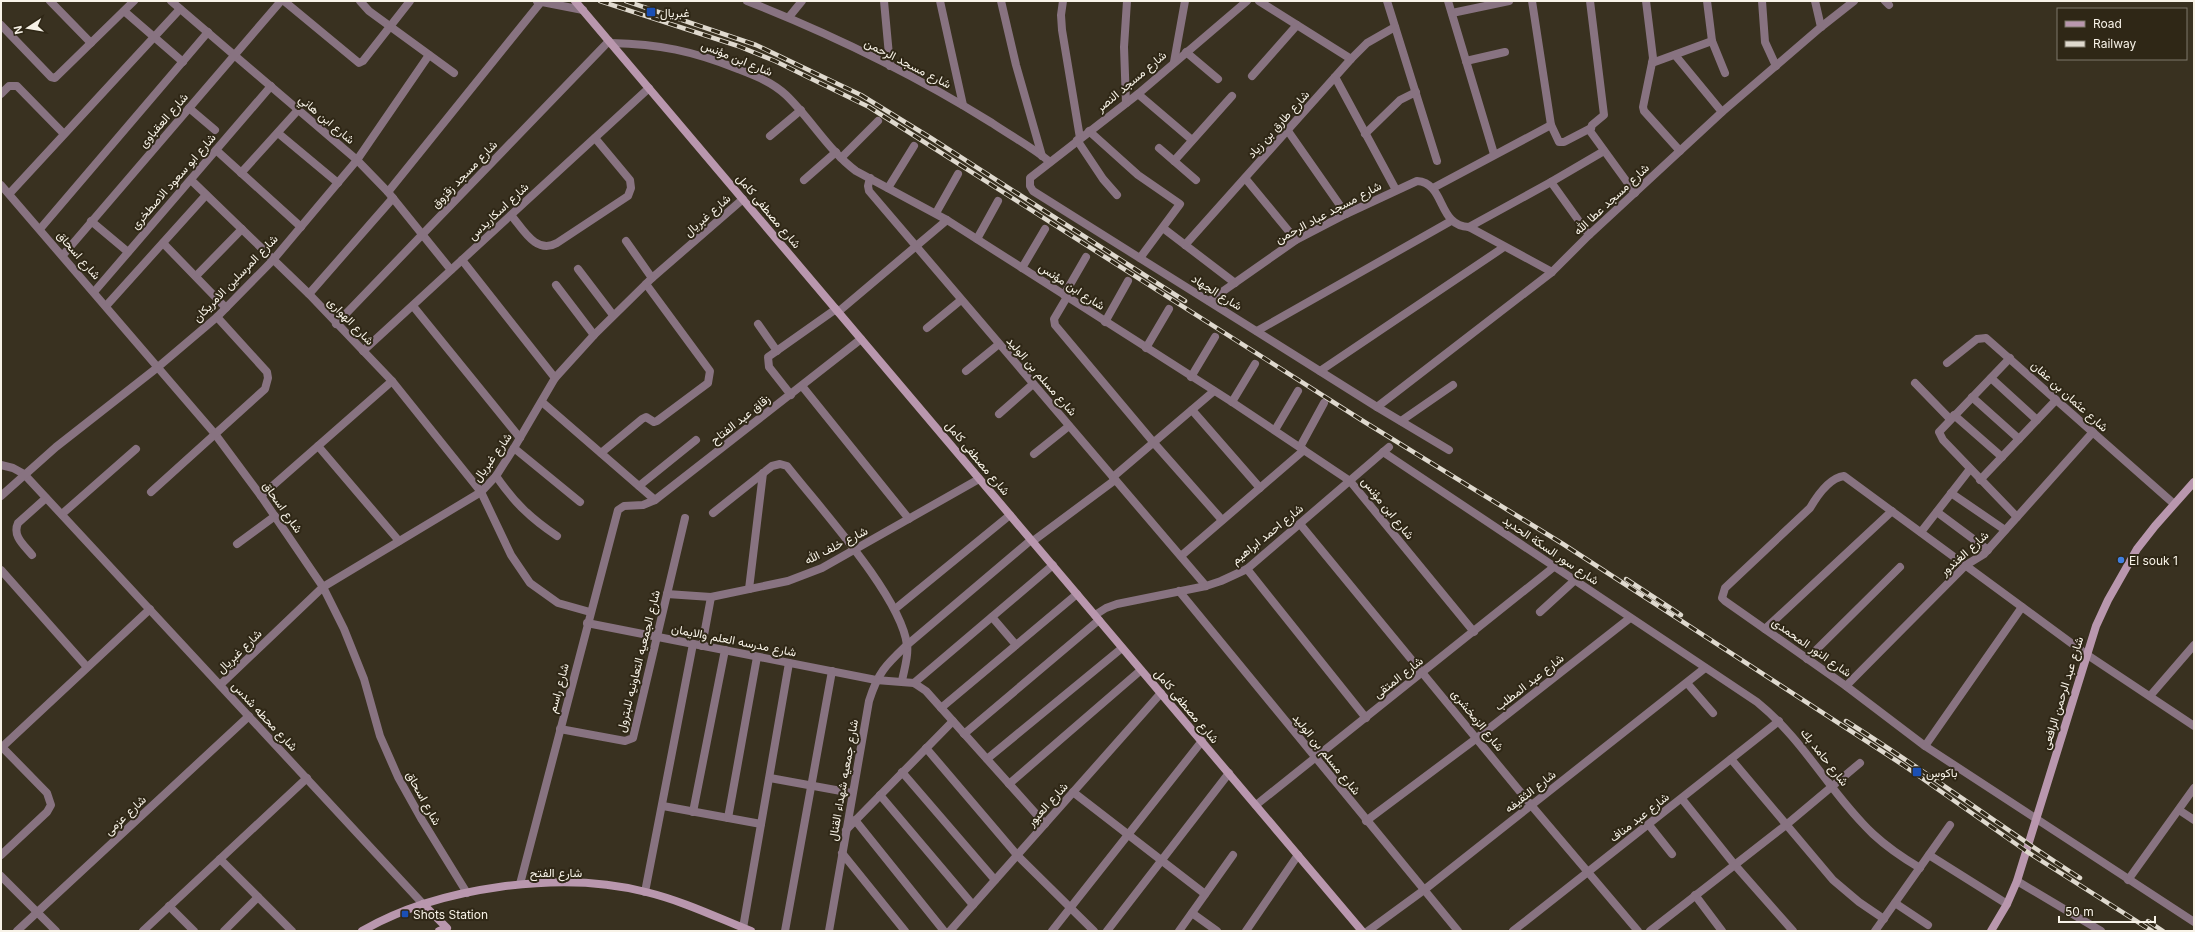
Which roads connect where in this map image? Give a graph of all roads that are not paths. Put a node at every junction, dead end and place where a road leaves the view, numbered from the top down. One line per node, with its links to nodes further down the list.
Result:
1 (50, 1): 43 (street)
2 (134, 1): 31 (street)
3 (171, 1): 29 (street, شارع ابن هاني)
4 (282, 1): 36 (street); 46 (street, شارع العقباوى)
5 (360, 1): 36 (street)
6 (410, 1): 36 (street)
7 (539, 1): 30 (street); 115 (street)
8 (575, 1): 30 (main road, شارع مصطفى كامل)
9 (747, 1): 33 (street, شارع مسجد الرحمن)
10 (802, 1): 33 (street)
11 (884, 1): 54 (street)
12 (940, 1): 68 (street)
13 (1001, 1): 93 (street)
14 (1063, 1): 84 (street)
15 (1127, 1): 67 (street)
16 (1185, 1): 52 (street)
17 (1247, 1): 44 (street, شارع مسجد النصر)
18 (1259, 1): 35 (street)
19 (1387, 1): 37 (street)
20 (1448, 1): 32 (street)
21 (1509, 1): 32 (street)
22 (1532, 1): 74 (street)
23 (1590, 1): 75 (street)
24 (1646, 1): 53 (street)
25 (1707, 1): 41 (street)
26 (1762, 1): 55 (street)
27 (1815, 1): 38 (street)
28 (1854, 1): 38 (street, شارع مسجد عطا الله)
29 (180, 8): 39 (street, شارع ابن هاني); 40 (street)
30 (583, 10): 42 (main road, شارع مصطفى كامل)
31 (124, 11): 40 (street); 43 (street)
32 (1452, 13): 50 (street)
33 (789, 17): 54 (street, شارع مسجد الرحمن)
34 (1, 25): 43 (street)
35 (1297, 25): 49 (street); 58 (street)
36 (390, 26): 47 (street)
37 (1395, 27): 49 (street, شارع طارق بن زياد); 63 (street)
38 (1821, 27): 55 (street, شارع مسجد عطا الله)
39 (208, 32): 46 (street, شارع ابن هاني); 51 (street)
40 (154, 37): 51 (street); 80 (street)
41 (1712, 41): 48 (street); 57 (street)
42 (610, 42): 62 (main road, شارع مصطفى كامل); 71 (street, شارع ابن مؤنس); 131 (street, شارع مسجد زقزوق)
43 (91, 43)
44 (1186, 52): 52 (street, شارع مسجد النصر); 60 (street)
45 (1505, 52): 50 (street)
46 (234, 55): 61 (street, شارع ابن هاني); 69 (street, شارع العقباوى)
47 (429, 55): 56 (street); 94 (street, شارع المرسلين الامريكان)
48 (1675, 55): 53 (street); 72 (street)
49 (1351, 59): 59 (street, شارع طارق بن زياد)
50 (1466, 61): 91 (street)
51 (183, 62): 128 (street)
52 (1174, 62): 65 (street, شارع مسجد النصر)
53 (1652, 63): 90 (street)
54 (890, 66): 68 (street, شارع مسجد الرحمن)
55 (1776, 66): 72 (street, شارع مسجد عطا الله)
56 (454, 73)
57 (1725, 73)
58 (1252, 76)
59 (1335, 77): 78 (street, شارع طارق بن زياد); 81 (street)
60 (1218, 79)
61 (271, 86): 70 (street, شارع ابن هاني); 88 (street, شارع ابو سعود الاصطخرى)
62 (649, 88): 83 (street, شارع اسكاريدس); 117 (main road, شارع مصطفى كامل)
63 (1416, 92): 81 (street); 97 (street)
64 (1, 94): 80 (street)
65 (1138, 94): 67 (street, شارع مسجد النصر); 85 (street)
66 (1232, 96): 85 (street)
67 (1126, 103): 77 (street, شارع مسجد النصر)
68 (963, 105): 93 (street, شارع مسجد الرحمن)
69 (189, 108): 76 (street); 123 (street, شارع العقباوى)
70 (298, 110): 79 (street); 94 (street, شارع ابن هاني)
71 (801, 110): 82 (street); 92 (street, شارع ابن مؤنس)
72 (1722, 112): 90 (street, شارع مسجد عطا الله)
73 (878, 121): 92 (street)
74 (1551, 125): 75 (street); 91 (street)
75 (1591, 128): 89 (street)
76 (214, 130)
77 (1089, 131): 84 (street, شارع مسجد النصر); 127 (street)
78 (1288, 131): 102 (street, شارع طارق بن زياد); 120 (street)
79 (278, 133): 98 (street); 107 (street)
80 (64, 134): 112 (street)
81 (1365, 134): 111 (street)
82 (770, 136)
83 (595, 138): 121 (street, شارع اسكاريدس); 121 (street)
84 (1078, 139): 96 (street, شارع مسجد النصر); 116 (street)
85 (1192, 140): 95 (street)
86 (914, 146): 109 (street)
87 (1159, 148): 95 (street)
88 (216, 150): 98 (street); 103 (street, شارع ابو سعود الاصطخرى)
89 (1604, 151): 106 (street); 113 (street)
90 (1680, 151): 113 (street, شارع مسجد عطا الله)
91 (1494, 154): 110 (street)
92 (839, 155): 100 (street, شارع ابن مؤنس); 104 (street)
93 (1042, 156): 96 (street, شارع مسجد الرحمن)
94 (357, 160): 107 (street, شارع المرسلين الامريكان); 115 (street, شارع ابن هاني)
95 (1174, 161): 105 (street)
96 (1050, 162): 101 (street, شارع مسجد النصر)
97 (1437, 162)
98 (241, 173): 125 (street)
99 (958, 174): 119 (street)
100 (870, 178): 109 (street, شارع ابن مؤنس); 138 (street, شارع مسلم بن الوليد)
101 (1030, 178): 143 (street, شارع الجهاد)
102 (1244, 178): 134 (street); 137 (street, شارع طارق بن زياد)
103 (191, 180): 114 (street, شارع الهوارى); 140 (street, شارع ابو سعود الاصطخرى)
104 (804, 180)
105 (1196, 180)
106 (1551, 182): 126 (street); 132 (street)
107 (338, 183): 125 (street, شارع المرسلين الامريكان)
108 (1, 185): 112 (street, شارع اسحاق)
109 (888, 188): 119 (street, شارع ابن مؤنس)
110 (1433, 188): 111 (street, شارع مسجد عباد الرحمن); 124 (street)
111 (1396, 190): 120 (street, شارع مسجد عباد الرحمن)
112 (10, 193): 128 (street, شارع اسحاق)
113 (1635, 193): 132 (street, شارع مسجد عطا الله)
114 (206, 195): 129 (street, شارع الهوارى); 136 (street)
115 (391, 195): 131 (street, شارع ابن هاني); 157 (street)
116 (1117, 195)
117 (743, 199): 151 (street, شارع غبريال); 165 (main road, شارع مصطفى كامل)
118 (998, 201): 133 (street)
119 (936, 214): 122 (street, شارع ابن مؤنس)
120 (1346, 214): 134 (street, شارع مسجد عباد الرحمن)
121 (511, 215): 145 (street, شارع اسكاريدس)
122 (947, 220): 133 (street, شارع ابن مؤنس); 138 (street)
123 (92, 221): 140 (street); 141 (street, شارع العقباوى)
124 (1451, 221): 126 (street); 172 (street)
125 (301, 227): 144 (street, شارع المرسلين الامريكان)
126 (1469, 227): 139 (street)
127 (1163, 228): 137 (street); 143 (street)
128 (40, 229): 141 (street, شارع اسحاق)
129 (242, 229): 144 (street, شارع الهوارى); 150 (street)
130 (1045, 229): 146 (street)
131 (424, 234): 148 (street, شارع ابن هاني); 169 (street, شارع مسجد زقزوق)
132 (1589, 235): 149 (street, شارع مسجد عطا الله)
133 (977, 239): 146 (street, شارع ابن مؤنس)
134 (1296, 240): 153 (street, شارع مسجد عباد الرحمن)
135 (626, 242): 151 (street)
136 (163, 243): 150 (street); 161 (street)
137 (1185, 245): 153 (street)
138 (916, 247): 159 (street, شارع مسلم بن الوليد); 165 (street)
139 (1504, 247): 149 (street); 185 (street)
140 (128, 252): 156 (street, شارع ابو سعود الاصطخرى)
141 (63, 255): 156 (street, شارع اسحاق)
142 (1086, 256): 158 (street)
143 (1140, 258): 160 (street, شارع الجهاد)
144 (273, 260): 157 (street, شارع الهوارى); 163 (street, شارع المرسلين الامريكان)
145 (462, 260): 148 (street, شارع اسكاريدس); 187 (street)
146 (1022, 268): 158 (street, شارع ابن مؤنس)
147 (578, 269): 166 (street)
148 (451, 270): 162 (street, شارع اسكاريدس)
149 (1552, 272): 202 (street, شارع مسجد عطا الله)
150 (196, 276): 163 (street)
151 (652, 278): 155 (street, شارع غبريال)
152 (1128, 281): 168 (street)
153 (1235, 283): 160 (street, شارع مسجد عباد الرحمن)
154 (556, 284): 173 (street)
155 (646, 284): 166 (street, شارع غبريال); 222 (street)
156 (94, 292): 161 (street, شارع اسحاق)
157 (309, 294): 169 (street, شارع الهوارى)
158 (1066, 296): 168 (street, شارع ابن مؤنس); 215 (street)
159 (961, 300): 171 (street); 176 (street, شارع مسلم بن الوليد)
160 (1209, 302): 172 (street, شارع الجهاد)
161 (106, 306): 183 (street, شارع اسحاق)
162 (412, 306): 178 (street, شارع اسكاريدس); 212 (street)
163 (226, 308): 167 (street, شارع المرسلين الامريكان)
164 (1169, 309): 177 (street)
165 (837, 311): 175 (main road, شارع مصطفى كامل); 179 (street)
166 (613, 315): 173 (street, شارع غبريال)
167 (218, 317): 183 (street, شارع المرسلين الامريكان); 211 (street)
168 (1105, 322): 177 (street, شارع ابن مؤنس)
169 (336, 324): 178 (street, شارع الهوارى)
170 (758, 324): 179 (street)
171 (926, 328)
172 (1257, 331): 185 (street, شارع الجهاد)
173 (594, 335): 187 (street, شارع غبريال)
174 (1215, 337): 186 (street)
175 (862, 339): 193 (street, زقاق عبد الفتاح); 230 (main road, شارع مصطفى كامل)
176 (999, 344): 184 (street); 191 (street, شارع مسلم بن الوليد)
177 (1146, 348): 186 (street, شارع ابن مؤنس)
178 (363, 351): 189 (street, شارع الهوارى)
179 (777, 351): 196 (street)
180 (2010, 358): 181 (street, شارع عثمان بن عفان); 188 (street); 198 (street, شارع عثمان بن عفان)
181 (1947, 363)
182 (1254, 364): 200 (street)
183 (158, 367): 211 (street, شارع اسحاق); 228 (street, شارع المرسلين الامريكان)
184 (966, 371)
185 (1320, 371): 202 (street, شارع الجهاد)
186 (1191, 377): 194 (street, شارع ابن مؤنس)
187 (555, 378): 199 (street, شارع غبريال)
188 (1991, 378): 197 (street); 206 (street)
189 (392, 381): 216 (street); 238 (street, شارع الهوارى)
190 (1915, 383): 205 (street)
191 (1033, 384): 204 (street); 208 (street, شارع مسلم بن الوليد)
192 (1453, 385): 207 (street)
193 (802, 386): 196 (street, زقاق عبد الفتاح); 255 (street)
194 (1214, 391): 200 (street, شارع ابن مؤنس); 203 (street, شارع جمعيه شهداء القنال)
195 (1298, 391): 209 (street)
196 (791, 395): 243 (street, زقاق عبد الفتاح)
197 (1972, 397): 205 (street); 214 (street)
198 (2056, 400): 206 (street); 210 (street, شارع عثمان بن عفان)
199 (542, 402): 212 (street, شارع غبريال); 222 (street)
200 (1232, 402): 209 (street, شارع ابن مؤنس)
201 (1324, 404): 218 (street)
202 (1377, 407): 207 (street, شارع الجهاد)
203 (1192, 410): 215 (street, شارع جمعيه شهداء القنال); 236 (street)
204 (999, 414)
205 (1952, 417): 224 (street); 226 (street)
206 (2037, 420): 214 (street)
207 (1401, 421): 221 (street, شارع الجهاد)
208 (1069, 426): 223 (street); 231 (street, شارع مسلم بن الوليد)
209 (1275, 430): 218 (street, شارع ابن مؤنس)
210 (2093, 432): 245 (street, شارع عثمان بن عفان); 253 (street, شارع الغندور)
211 (215, 434): 237 (street); 241 (street, شارع اسحاق)
212 (520, 438): 217 (street, شارع غبريال)
213 (696, 440): 235 (street)
214 (2019, 440): 224 (street)
215 (1154, 443): 231 (street, شارع جمعيه شهداء القنال); 256 (street)
216 (318, 446): 241 (street); 261 (street)
217 (514, 448): 229 (street, شارع غبريال); 244 (street)
218 (1302, 448): 233 (street, شارع ابن مؤنس); 236 (street)
219 (136, 450): 250 (street)
220 (1386, 450): 233 (street, شارع احمد ابراهيم); 270 (street, شارع سور السكة الحديد)
221 (1449, 450)
222 (601, 453): 235 (street)
223 (1034, 454)
224 (2002, 457): 232 (street)
225 (1, 465): 228 (street, شارع محطه شدس)
226 (1970, 469): 232 (street); 239 (street)
227 (763, 473): 249 (street); 264 (street); 277 (street)
228 (24, 474): 240 (street, شارع المرسلين الامريكان); 242 (street, شارع محطه شدس)
229 (496, 476): 238 (street, شارع غبريال); 260 (street)
230 (979, 478): 251 (main road, شارع مصطفى كامل); 255 (street, شارع خلف الله)
231 (1114, 478): 262 (street, شارع جمعيه شهداء القنال); 267 (street, شارع مسلم بن الوليد)
232 (1980, 480): 253 (street)
233 (1350, 481): 257 (street, شارع احمد ابراهيم); 292 (street, شارع ابن مؤنس)
234 (2194, 482): 245 (main road, شارع عبد الرحمن الرافعى)
235 (639, 486): 243 (street)
236 (1260, 488): 256 (street)
237 (151, 492)
238 (481, 492): 261 (street, شارع غبريال); 285 (street, شارع الهوارى)
239 (1951, 494): 248 (street); 258 (street)
240 (1, 496)
241 (261, 496): 252 (street, شارع اسحاق)
242 (46, 498): 250 (street, شارع محطه شدس); 266 (street)
243 (655, 500): 246 (street, زقاق عبد الفتاح)
244 (580, 502)
245 (2174, 503): 301 (main road, شارع عبد الرحمن الرافعى)
246 (628, 505): 285 (street, شارع راسم)
247 (1892, 511): 259 (street); 291 (street); 291 (street, شارع النور المحمدى)
248 (1937, 512): 259 (street); 265 (street)
249 (713, 513)
250 (62, 514): 283 (street, شارع محطه شدس)
251 (1010, 515): 262 (main road, شارع مصطفى كامل); 284 (street)
252 (275, 516): 263 (street); 276 (street, شارع اسحاق)
253 (2017, 517): 258 (street, شارع الغندور)
254 (685, 518): 279 (street, شارع الجمعيه التعاونيه للبترول)
255 (909, 519): 264 (street, شارع خلف الله)
256 (1222, 520): 267 (street)
257 (1300, 524): 272 (street, شارع احمد ابراهيم); 309 (street, شارع الزمخشرى)
258 (2005, 530): 265 (street, شارع الغندور)
259 (1921, 532): 269 (street)
260 (557, 536)
261 (399, 541): 276 (street, شارع غبريال)
262 (1032, 541): 268 (main road, شارع مصطفى كامل); 295 (street, شارع جمعيه شهداء القنال)
263 (237, 544)
264 (854, 550): 277 (street, شارع خلف الله); 284 (street)
265 (1988, 550): 269 (street, شارع الغندور)
266 (32, 555)
267 (1180, 556): 275 (street, شارع مسلم بن الوليد)
268 (1053, 565): 280 (main road, شارع مصطفى كامل); 287 (street)
269 (1966, 565): 282 (street); 315 (street, شارع الغندور)
270 (1554, 566): 274 (street, شارع سور السكة الحديد); 292 (street, شارع المتقى)
271 (1900, 567): 303 (street)
272 (1247, 569): 275 (street, شارع احمد ابراهيم); 321 (street)
273 (1, 570): 305 (street)
274 (1575, 580): 286 (street); 289 (street, شارع سور السكة الحديد)
275 (1206, 586): 278 (street, شارع احمد ابراهيم)
276 (323, 587): 314 (street, شارع غبريال); 384 (street, شارع اسحاق)
277 (749, 589): 281 (street, شارع خلف الله)
278 (1179, 591): 288 (street, شارع احمد ابراهيم); 332 (street, شارع مسلم بن الوليد)
279 (667, 594): 281 (street, شارع خلف الله); 293 (street, شارع الجمعيه التعاونيه للبترول)
280 (1077, 594): 288 (main road, شارع مصطفى كامل); 296 (street)
281 (711, 597): 298 (street)
282 (2022, 607): 301 (street); 329 (street)
283 (150, 609): 305 (street); 314 (street, شارع محطه شدس)
284 (895, 609): 295 (street)
285 (590, 612): 290 (street, شارع راسم)
286 (1540, 612)
287 (992, 617): 296 (street); 312 (street)
288 (1097, 618): 299 (main road, شارع مصطفى كامل); 326 (street, شارع احمد ابراهيم)
289 (1630, 618): 306 (street, شارع سور السكة الحديد); 327 (street, شارع عبد المطلب)
290 (587, 623): 293 (street, شارع مدرسه العلم والايمان); 325 (street, شارع راسم)
291 (1765, 629): 303 (street, شارع النور المحمدى)
292 (1474, 632): 309 (street, شارع المتقى)
293 (657, 637): 294 (street, شارع مدرسه العلم والايمان); 325 (street, شارع الجمعيه التعاونيه للبترول)
294 (693, 644): 298 (street, شارع مدرسه العلم والايمان); 349 (street)
295 (907, 645): 310 (street, شارع جمعيه شهداء القنال); 311 (street)
296 (1016, 645): 318 (street)
297 (2194, 645): 317 (street)
298 (702, 646): 300 (street, شارع مدرسه العلم والايمان)
299 (1122, 648): 307 (main road, شارع مصطفى كامل); 333 (street)
300 (725, 650): 302 (street, شارع مدرسه العلم والايمان); 352 (street)
301 (2086, 654): 317 (street); 354 (main road, شارع عبد الرحمن الرافعى)
302 (757, 656): 304 (street, شارع مدرسه العلم والايمان); 353 (street)
303 (1807, 658): 315 (street, شارع النور المحمدى)
304 (789, 663): 308 (street, شارع مدرسه العلم والايمان); 339 (street)
305 (87, 668): 330 (street)
306 (1705, 668): 313 (street, شارع الثقيفه); 323 (street, شارع حامد بك)
307 (1141, 670): 316 (main road, شارع مصطفى كامل); 340 (street)
308 (832, 671): 310 (street, شارع مدرسه العلم والايمان); 342 (street)
309 (1424, 673): 321 (street, شارع المتقى); 327 (street, شارع الزمخشرى)
310 (876, 680): 311 (street, شارع مدرسه العلم والايمان); 345 (street, شارع جمعيه شهداء القنال)
311 (902, 681): 312 (street, شارع مدرسه العلم والايمان)
312 (914, 683): 318 (street)
313 (1687, 683): 319 (street); 348 (street, شارع الثقيفه)
314 (220, 685): 320 (street, شارع محطه شدس)
315 (1846, 686): 329 (street, شارع النور المحمدى)
316 (1161, 693): 328 (main road, شارع مصطفى كامل); 344 (street, شارع العبور)
317 (2150, 696): 324 (street)
318 (941, 708): 322 (street)
319 (1713, 714)
320 (249, 716): 338 (street, شارع محطه شدس); 394 (street, شارع عزمى)
321 (1366, 718): 332 (street, شارع المتقى)
322 (953, 721): 326 (street); 331 (street)
323 (1779, 721): 334 (street, شارع عبد مناف); 341 (street, شارع حامد بك)
324 (2194, 726)
325 (560, 729): 381 (street, شارع راسم)
326 (964, 734): 333 (street)
327 (1477, 738): 348 (street, شارع الزمخشرى); 357 (street, شارع عبد المطلب)
328 (1202, 741): 337 (main road, شارع مصطفى كامل); 364 (street)
329 (1925, 746): 354 (street, شارع النور المحمدى)
330 (1, 747): 368 (street)
331 (926, 748): 336 (street); 369 (street)
332 (1314, 758): 350 (street, شارع المتقى); 357 (street, شارع مسلم بن الوليد)
333 (987, 759): 340 (street)
334 (1731, 759): 347 (street, شارع عبد مناف); 361 (street)
335 (1860, 763): 341 (street)
336 (902, 772): 346 (street); 378 (street)
337 (1229, 773): 350 (main road, شارع مصطفى كامل); 373 (street)
338 (307, 778): 372 (street); 389 (street, شارع محطه شدس)
339 (770, 778): 342 (street); 358 (street)
340 (1009, 784): 359 (street)
341 (1833, 785): 361 (street); 375 (street, شارع حامد بك)
342 (812, 786): 345 (street); 409 (street)
343 (2194, 788): 351 (street)
344 (1073, 792): 359 (street, شارع العبور); 364 (street)
345 (852, 793): 363 (street, شارع جمعيه شهداء القنال)
346 (880, 795): 355 (street); 391 (street)
347 (1682, 799): 360 (street, شارع عبد مناف); 374 (street)
348 (1531, 805): 376 (street, شارع الزمخشرى); 382 (street, شارع الثقيفه)
349 (663, 806): 352 (street); 383 (street)
350 (1256, 806): 371 (main road, شارع مصطفى كامل)
351 (2179, 810): 356 (street); 379 (street)
352 (693, 812): 353 (street)
353 (728, 818): 358 (street)
354 (2036, 819): 379 (street, شارع النور المحمدى); 380 (main road, شارع عبد الرحمن الرافعى)
355 (856, 820): 363 (street); 412 (street)
356 (2194, 820)
357 (1366, 821): 382 (street, شارع مسلم بن الوليد)
358 (761, 824): 399 (street)
359 (1045, 824): 369 (street, شارع العبور)
360 (1649, 825): 366 (street); 376 (street, شارع عبد مناف)
361 (1786, 825): 374 (street); 396 (street)
362 (1950, 825): 367 (street)
363 (846, 830): 365 (street, شارع جمعيه شهداء القنال)
364 (1128, 834): 373 (street); 393 (street)
365 (842, 854): 410 (street, شارع جمعيه شهداء القنال); 411 (street)
366 (1672, 854)
367 (1929, 854): 375 (street); 390 (street)
368 (1, 855)
369 (1017, 855): 378 (street, شارع العبور); 393 (street)
370 (1233, 855): 385 (street)
371 (1298, 855): 419 (street); 420 (main road, شارع مصطفى كامل)
372 (220, 859): 387 (street); 392 (street)
373 (1162, 860): 385 (street); 416 (street)
374 (1734, 864): 386 (street); 427 (street)
375 (1920, 868): 388 (street)
376 (1589, 872): 423 (street, شارع عبد مناف); 424 (street, شارع الزمخشرى)
377 (1, 876): 394 (street)
378 (995, 880): 391 (street, شارع العبور)
379 (2128, 880): 397 (street, شارع النور المحمدى)
380 (2017, 881): 390 (main road, شارع عبد الرحمن الرافعى); 430 (street)
381 (520, 884): 383 (main road, شارع الفتح); 384 (main road, شارع الفتح)
382 (1424, 890): 421 (street, شارع الثقيفه); 422 (street, شارع مسلم بن الوليد)
383 (645, 892): 399 (main road, شارع الفتح)
384 (467, 893): 389 (main road, شارع الفتح)
385 (1205, 894): 395 (street)
386 (1695, 895): 425 (street); 426 (street)
387 (258, 897): 405 (street); 406 (street)
388 (1896, 903): 396 (street); 398 (street)
389 (424, 904): 400 (main road); 407 (main road, شارع الفتح)
390 (2007, 904): 429 (main road, شارع عبد الرحمن الرافعى)
391 (973, 905): 413 (street, شارع العبور)
392 (169, 906): 403 (street); 404 (street)
393 (1070, 908): 414 (street); 415 (street)
394 (38, 912): 401 (street, شارع عزمى); 402 (street)
395 (1192, 913): 417 (street); 418 (street)
396 (1884, 919): 428 (street)
397 (2194, 922)
398 (1928, 925)
399 (747, 929)
400 (449, 930): 408 (main road)
401 (17, 931)
402 (56, 931)
403 (143, 931)
404 (194, 931)
405 (224, 931)
406 (292, 931)
407 (362, 931)
408 (439, 931)
409 (785, 931)
410 (829, 931)
411 (905, 931)
412 (944, 931)
413 (950, 931)
414 (1052, 931)
415 (1094, 931)
416 (1107, 931)
417 (1179, 931)
418 (1217, 931)
419 (1246, 931)
420 (1362, 931)
421 (1368, 931)
422 (1458, 931)
423 (1513, 931)
424 (1638, 931)
425 (1650, 931)
426 (1722, 931)
427 (1793, 931)
428 (1875, 931)
429 (1991, 931)
430 (2101, 931)

